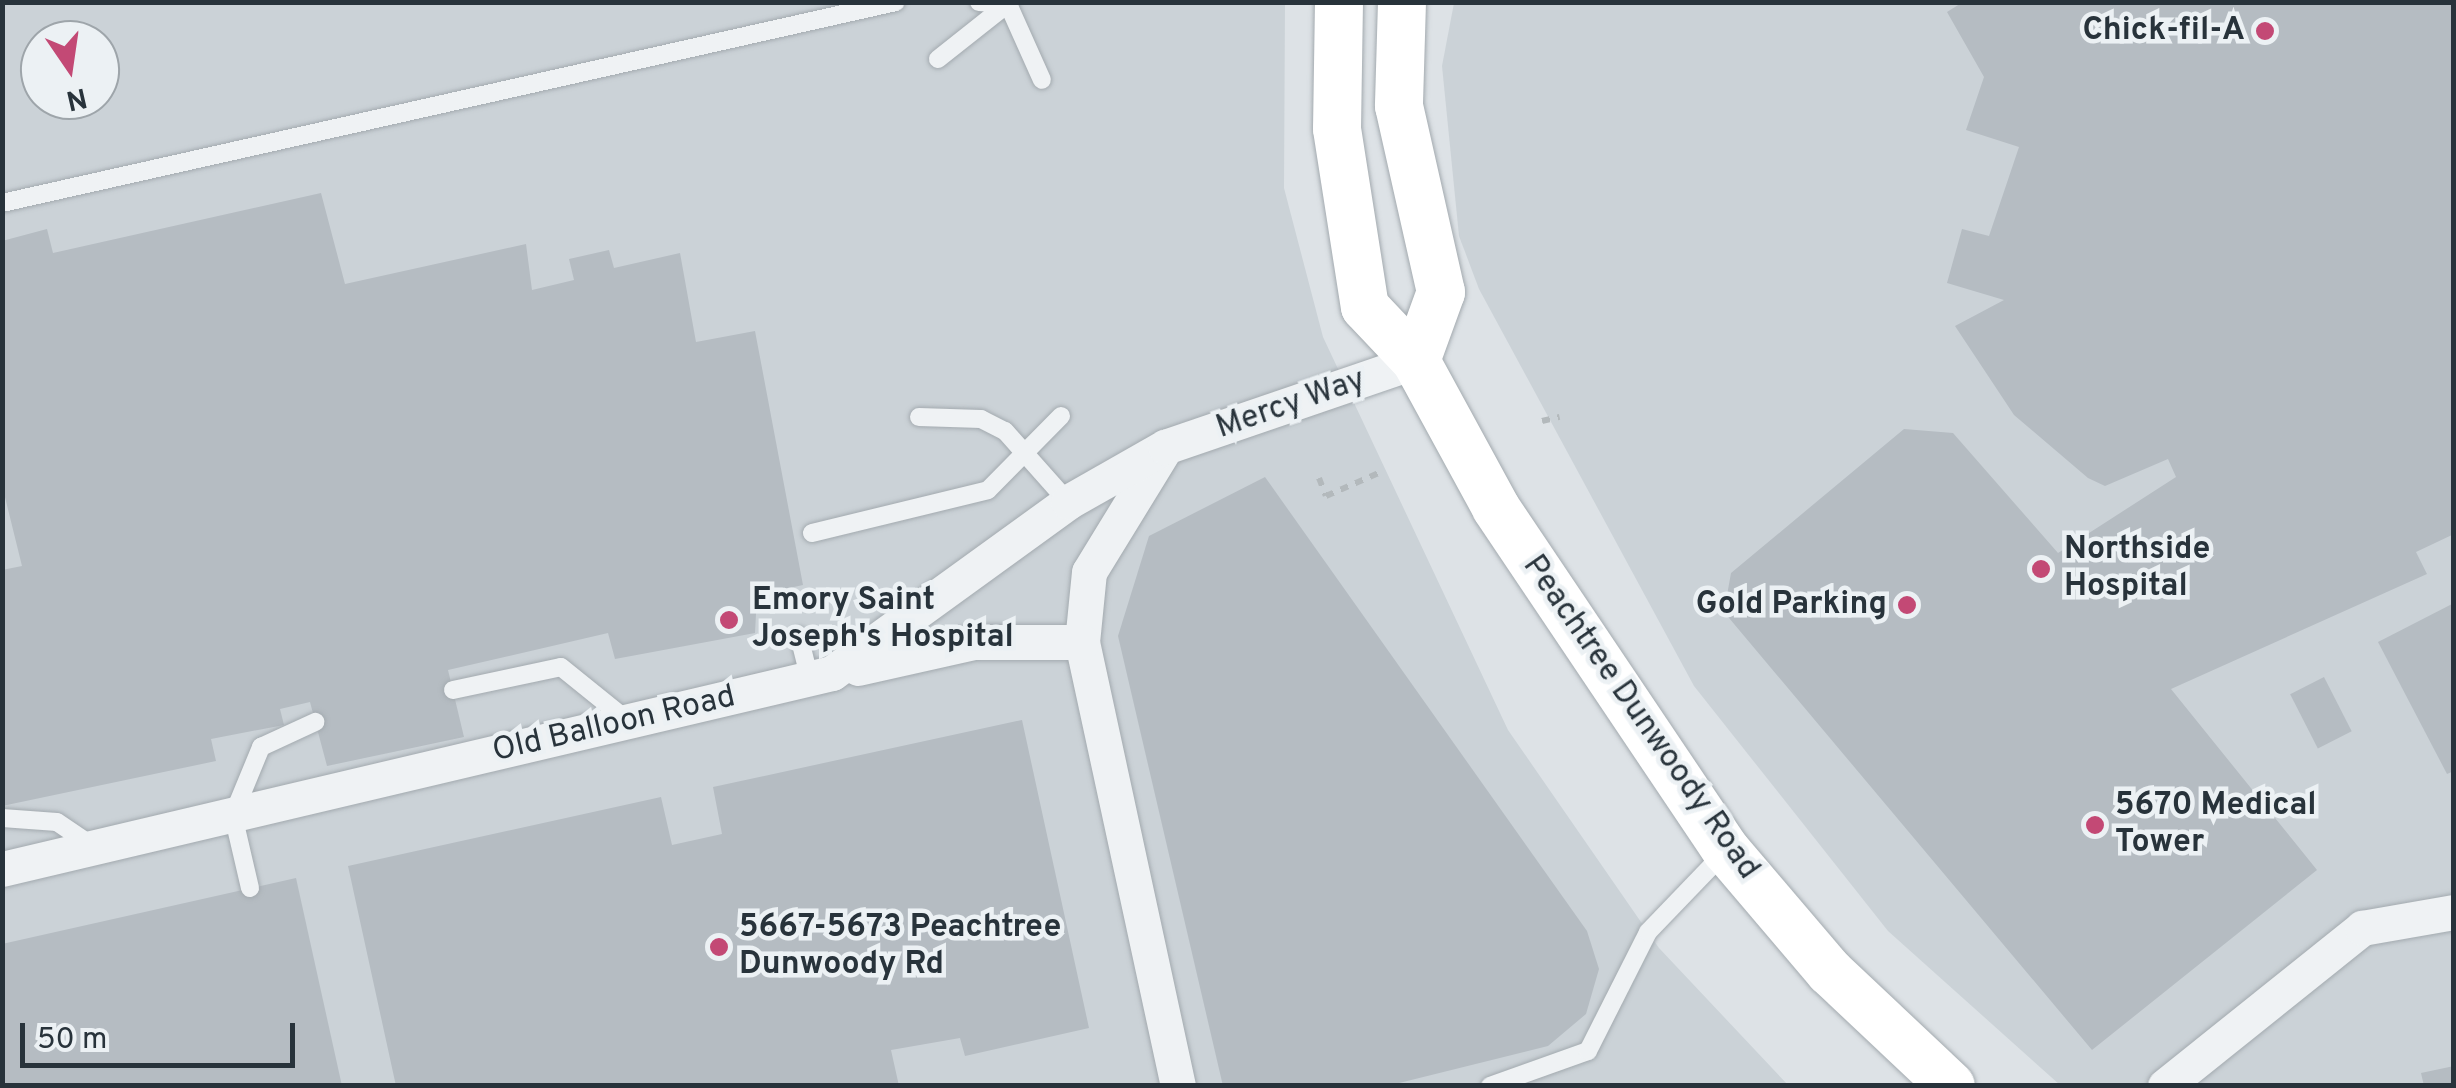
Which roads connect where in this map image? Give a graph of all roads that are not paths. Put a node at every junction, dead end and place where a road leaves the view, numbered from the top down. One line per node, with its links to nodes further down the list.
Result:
1 (896, 2): 8 (lane)
2 (979, 2): 5 (lane)
3 (1339, 2): 9 (main road, Peachtree Dunwoody Road)
4 (1402, 2): 9 (main road)
5 (1009, 3): 6 (lane); 7 (lane)
6 (938, 59)
7 (1042, 80)
8 (2, 204)
9 (1416, 361): 12 (street, Mercy Way); 25 (main road, Peachtree Dunwoody Road)
10 (1061, 416): 13 (lane)
11 (919, 418): 13 (lane)
12 (1165, 447): 14 (street, Old Balloon Road); 17 (street)
13 (1025, 455): 14 (lane); 15 (lane)
14 (1068, 502): 18 (street, Old Balloon Road)
15 (812, 533)
16 (799, 636): 18 (lane)
17 (1082, 642): 18 (street); 29 (street)
18 (821, 676): 21 (street, Old Balloon Road)
19 (453, 690): 21 (lane)
20 (315, 722): 22 (lane)
21 (629, 722): 22 (street, Old Balloon Road)
22 (232, 815): 24 (street, Old Balloon Road); 27 (lane)
23 (2, 818): 24 (lane)
24 (94, 848): 26 (street, Old Balloon Road)
25 (1726, 850): 30 (lane); 31 (main road, Peachtree Dunwoody Road)
26 (2, 869)
27 (250, 888)
28 (2454, 912): 32 (street)
29 (1178, 1086)
30 (1490, 1086)
31 (1951, 1086)
32 (2164, 1086)

